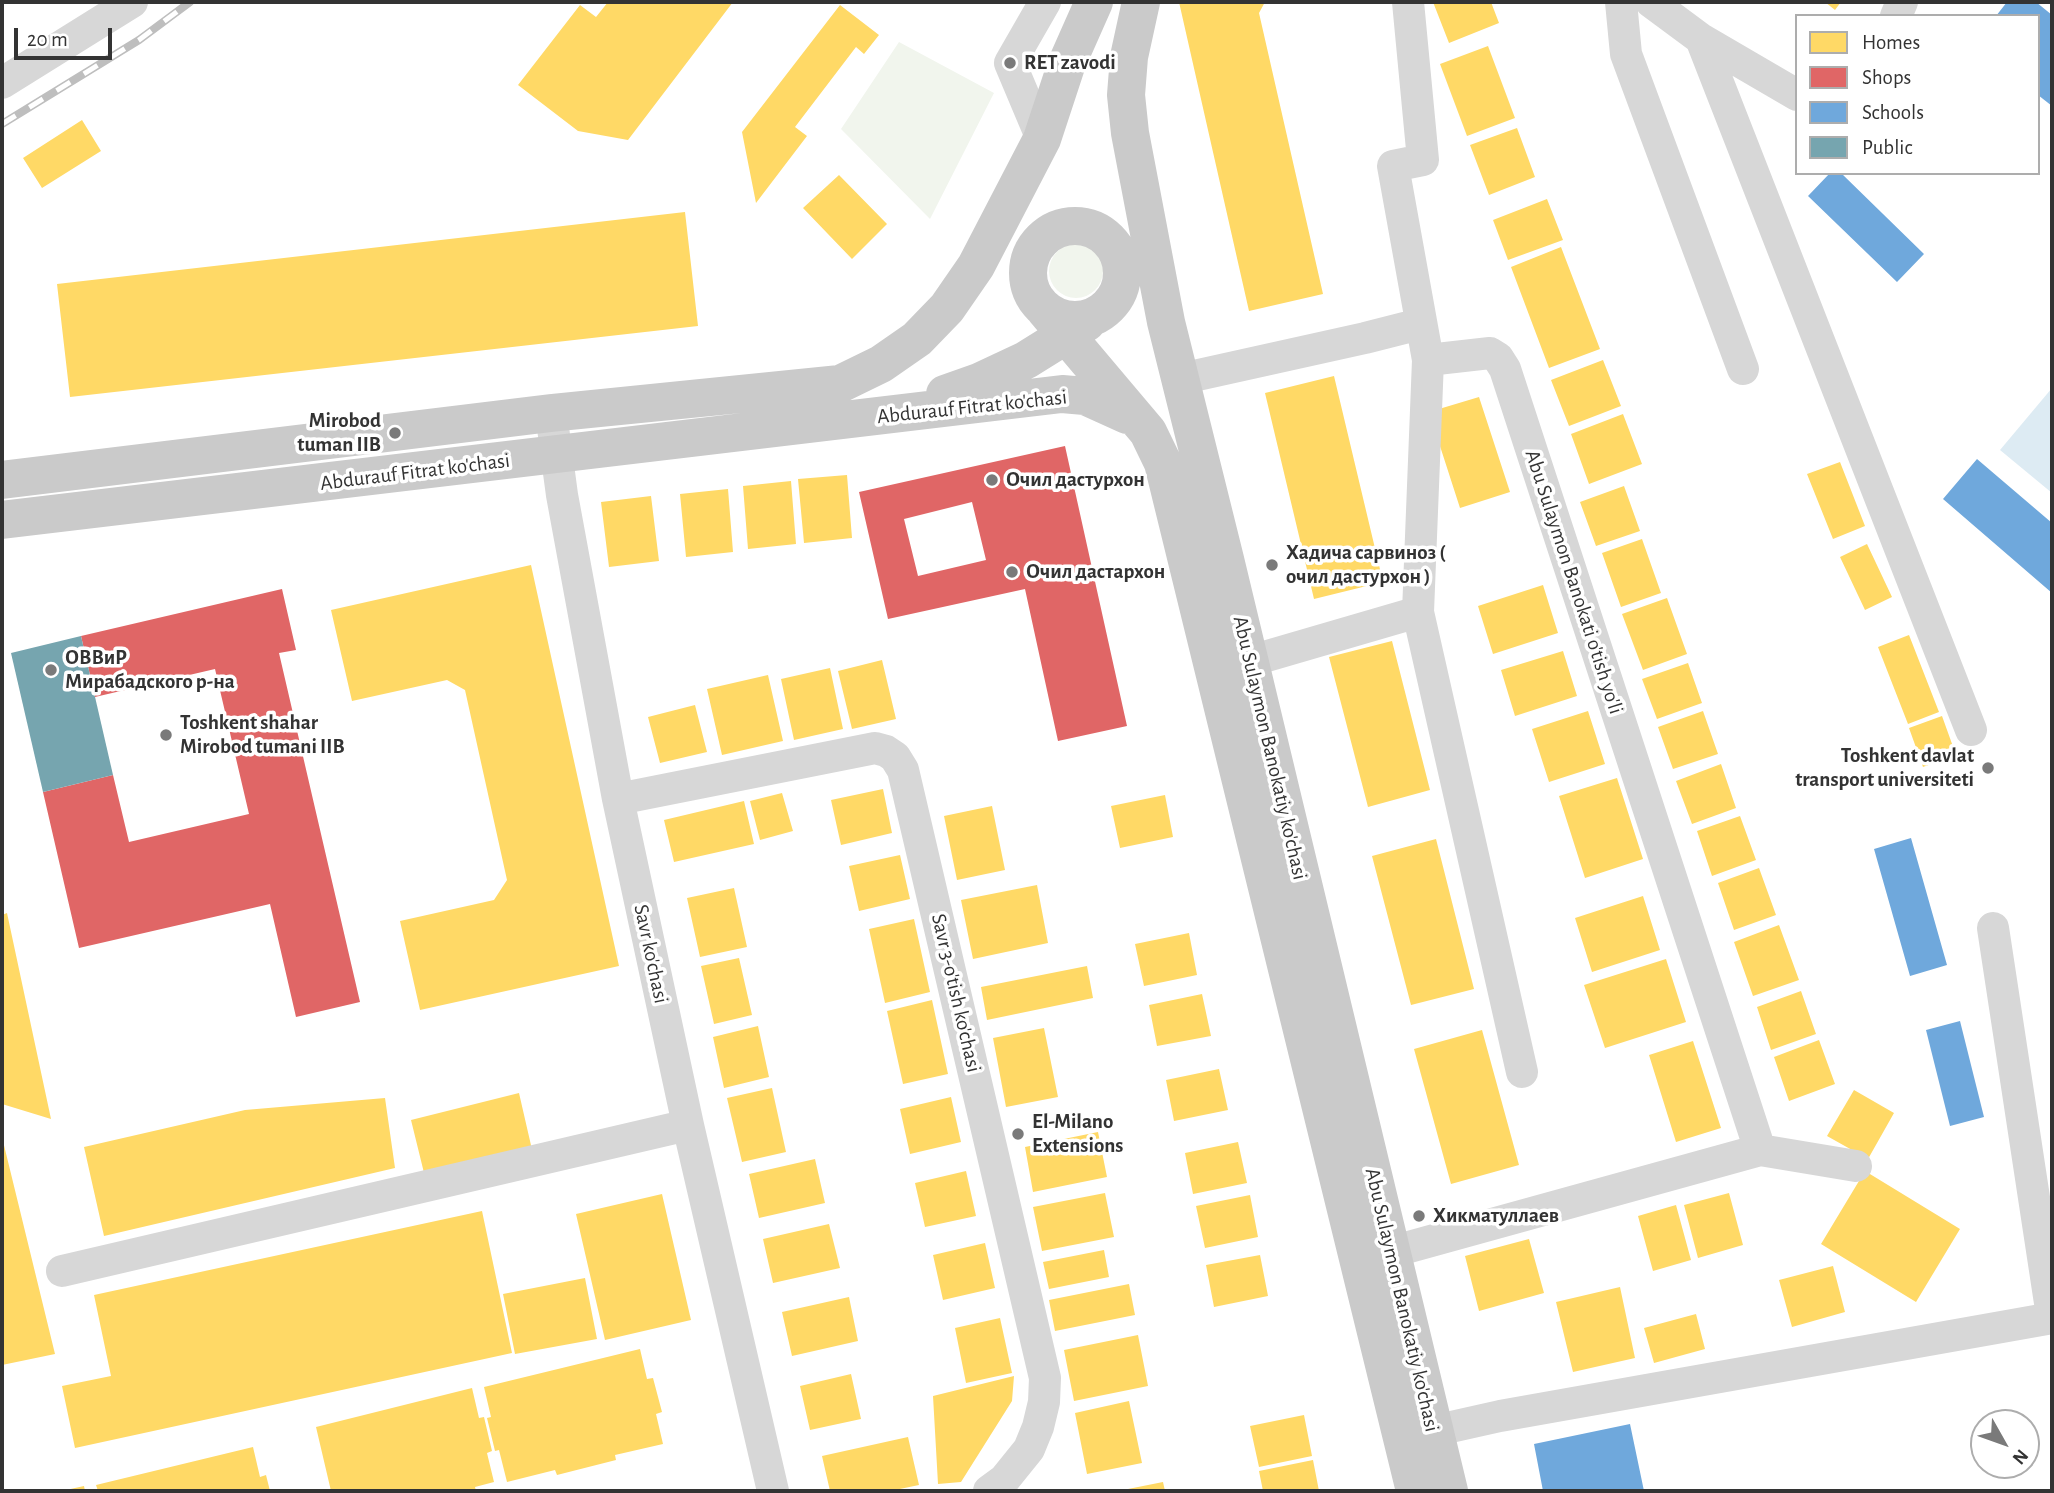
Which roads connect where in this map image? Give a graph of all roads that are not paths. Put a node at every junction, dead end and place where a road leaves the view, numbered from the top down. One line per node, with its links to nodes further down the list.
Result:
1 (132, 2): 9 (street)
2 (1045, 2): 11 (street)
3 (1094, 2): 11 (main road)
4 (1140, 2): 12 (main road, Abu Sulaymon Banokatiy ko'chasi)
5 (1408, 2): 18 (street)
6 (1621, 2): 20 (street)
7 (1651, 2): 8 (street)
8 (1701, 39): 10 (street); 30 (street)
9 (2, 83)
10 (1795, 94)
11 (1042, 139): 13 (main road); 15 (main road)
12 (1138, 172): 14 (main road); 16 (main road, Abu Sulaymon Banokatiy ko'chasi)
13 (1036, 247): 14 (main road); 15 (main road); 17 (main road)
14 (1123, 265): 16 (main road); 17 (main road, Abdurauf Fitrat ko'chasi)
15 (959, 290): 22 (main road)
16 (1166, 321): 21 (main road, Abu Sulaymon Banokatiy ko'chasi)
17 (1055, 323): 22 (main road, Abdurauf Fitrat ko'chasi); 24 (main road, Abu Sulaymon Banokatiy ko'chasi)
18 (1420, 324): 19 (street); 21 (street)
19 (1428, 360): 28 (street); 35 (street, Abu Sulaymon Banokati o'tish yo'li)
20 (1743, 369)
21 (1181, 379): 29 (main road, Abu Sulaymon Banokatiy ko'chasi)
22 (825, 405): 23 (main road, Abdurauf Fitrat ko'chasi); 24 (main road, Abdurauf Fitrat ko'chasi); 25 (main road, Abdurauf Fitrat ko'chasi)
23 (551, 413): 25 (street, Savr ko'chasi); 26 (main road, Abdurauf Fitrat ko'chasi)
24 (1148, 432): 43 (main road, Abu Sulaymon Banokatiy ko'chasi)
25 (557, 455): 27 (main road, Abdurauf Fitrat ko'chasi); 31 (street, Savr ko'chasi)
26 (2, 480)
27 (2, 520)
28 (1418, 612): 29 (street); 33 (street)
29 (1250, 661): 37 (main road, Abu Sulaymon Banokatiy ko'chasi)
30 (1971, 730)
31 (618, 799): 34 (street, Savr ko'chasi); 42 (street, Savr 3-o'tish ko'chasi)
32 (1993, 928): 39 (street)
33 (1522, 1072)
34 (688, 1125): 38 (street); 41 (street, Savr ko'chasi)
35 (1760, 1150): 36 (street); 37 (street)
36 (1856, 1166)
37 (1391, 1252): 40 (main road, Abu Sulaymon Banokatiy ko'chasi)
38 (62, 1271)
39 (2052, 1317): 40 (street)
40 (1433, 1431): 44 (main road, Abu Sulaymon Banokatiy ko'chasi)
41 (773, 1491)
42 (989, 1491)
43 (1415, 1491)
44 (1449, 1491)

